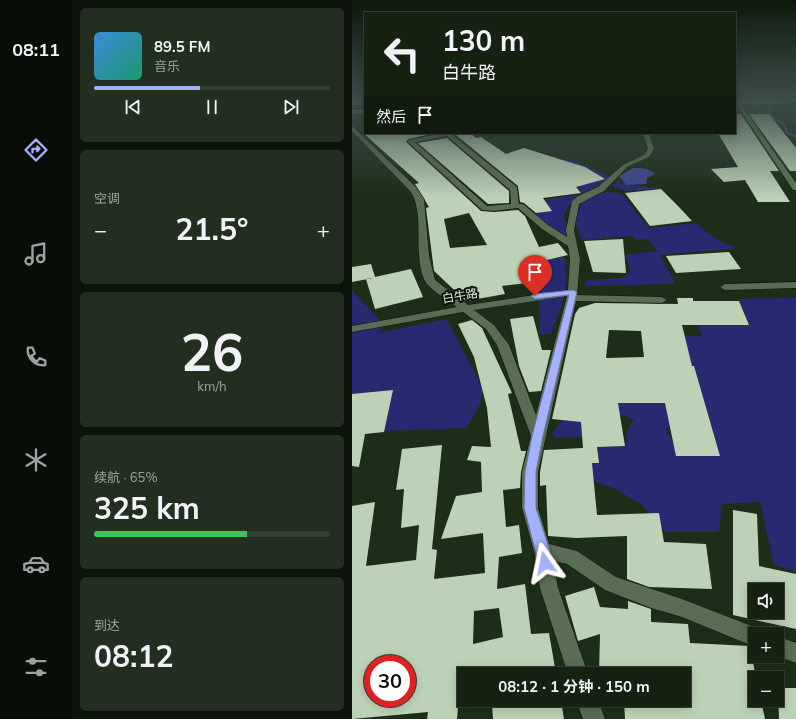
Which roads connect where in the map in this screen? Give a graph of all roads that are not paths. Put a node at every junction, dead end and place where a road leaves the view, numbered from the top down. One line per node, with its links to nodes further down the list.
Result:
1 (356, 132): 12 (street)
2 (756, 132): 5 (main road)
3 (451, 134): 6 (street); 6 (street)
4 (646, 134): 7 (street)
5 (796, 188)
6 (515, 205): 7 (street)
7 (573, 245): 10 (street)
8 (796, 285): 9 (street)
9 (725, 287)
10 (572, 295): 11 (street, 白牛路); 12 (street, 白牛路); 14 (street)
11 (662, 300)
12 (464, 308): 13 (street, 白牛路); 14 (street)
13 (352, 329)
14 (538, 436): 15 (street)
15 (543, 551): 16 (street); 19 (street)
16 (748, 634)
17 (784, 649): 18 (street)
18 (796, 653)
19 (576, 667)
20 (590, 707): 21 (street)
21 (594, 719)

